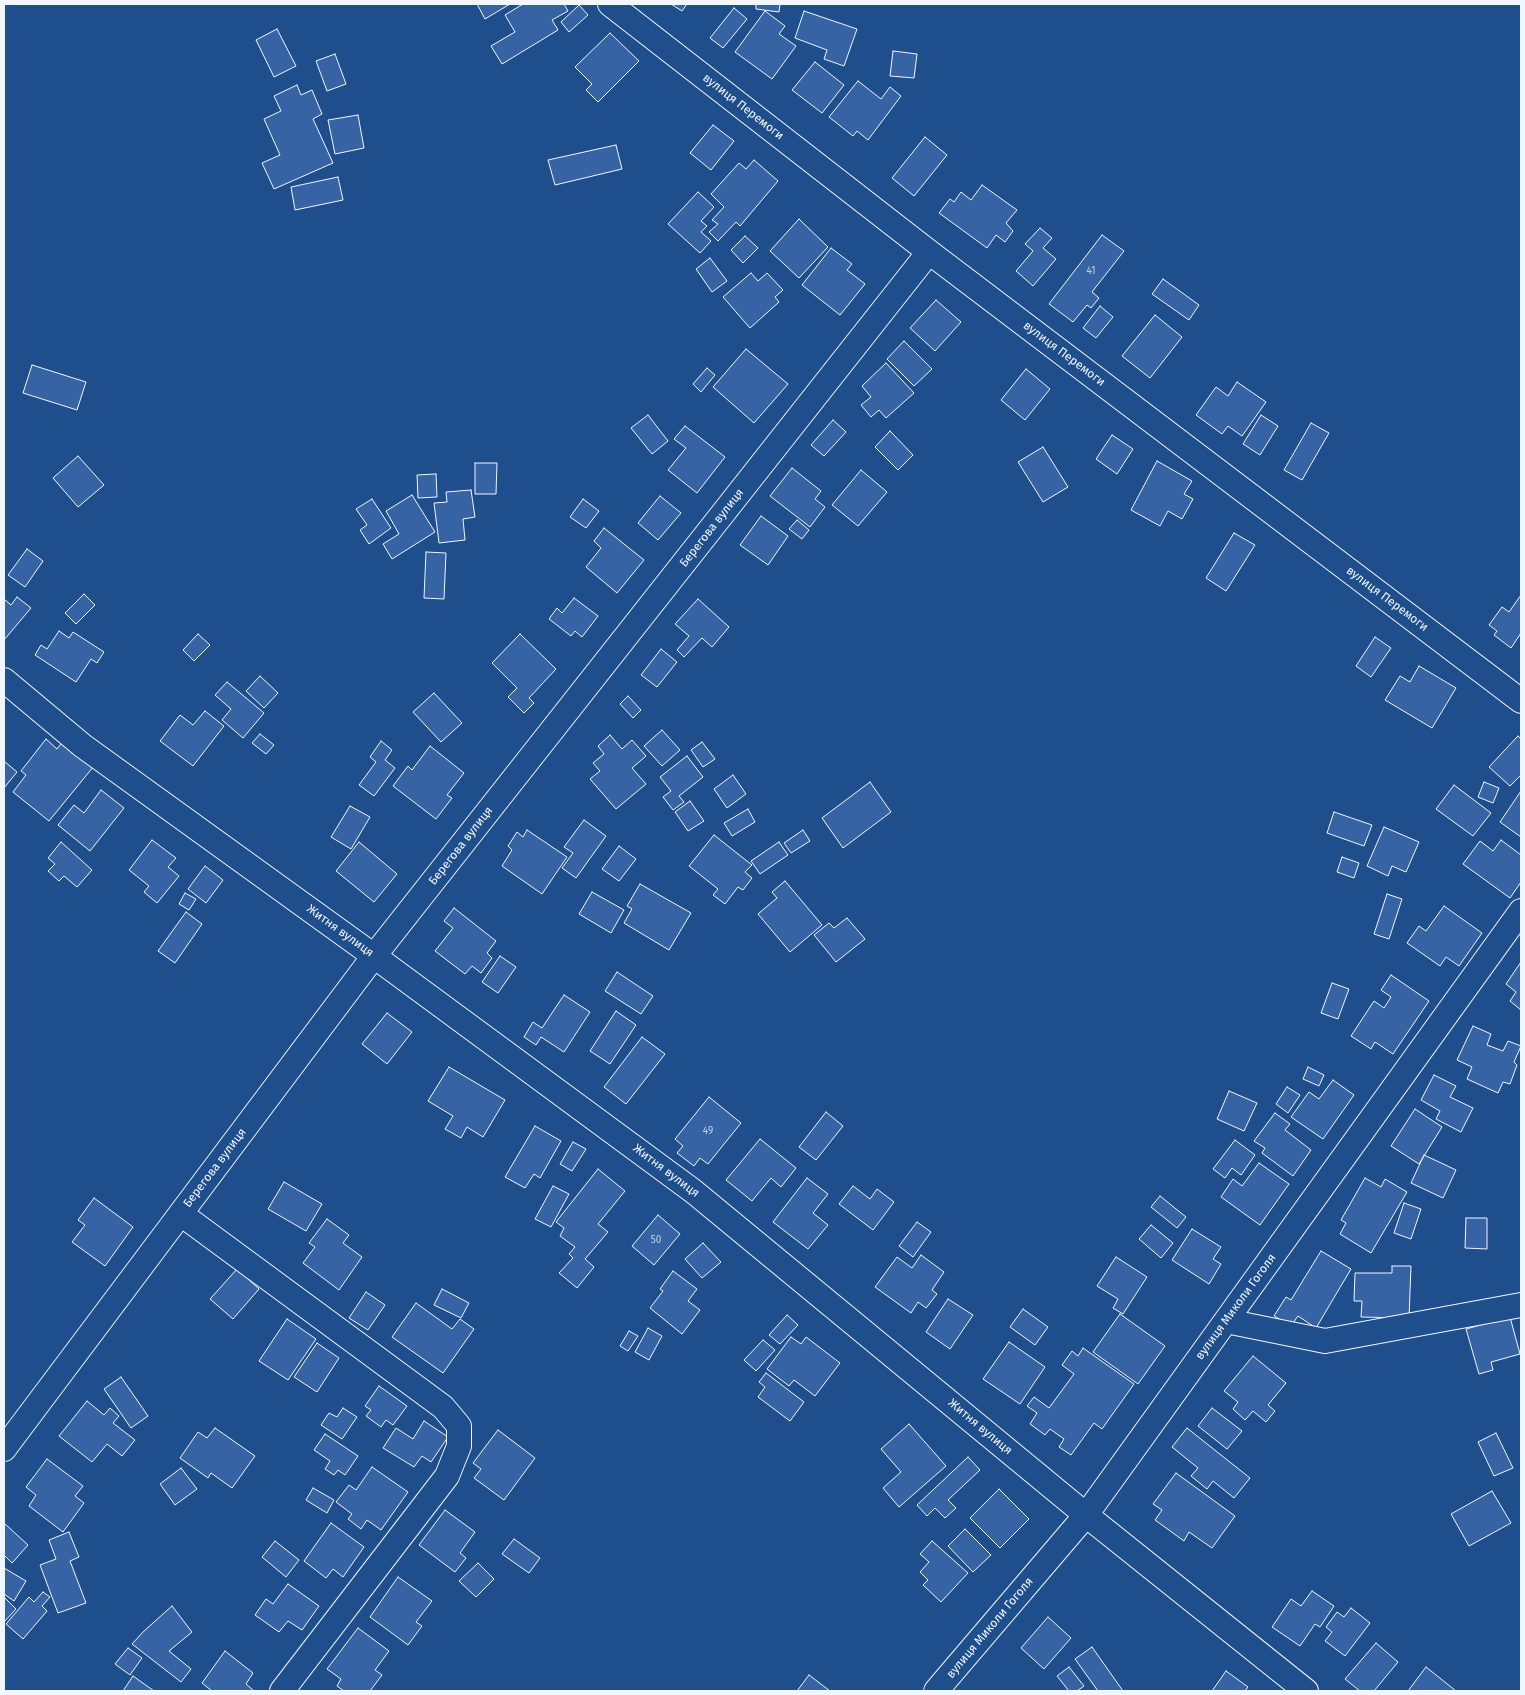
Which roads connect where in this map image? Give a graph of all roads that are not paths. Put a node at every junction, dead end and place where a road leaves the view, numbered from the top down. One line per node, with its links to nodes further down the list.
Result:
1 (610, 4): 2 (street, вулиця Перемоги)
2 (929, 252): 4 (street, вулиця Перемоги); 6 (street, Берегова вулиця)
3 (4, 680): 6 (street, Житня вулиця)
4 (1521, 701)
5 (1521, 911): 9 (street, вулиця Миколи Гоголя)
6 (374, 956): 7 (street, Берегова вулиця); 11 (street, Житня вулиця)
7 (181, 1214): 10 (street, Берегова вулиця); 12 (street)
8 (1521, 1305): 9 (street)
9 (1226, 1321): 11 (street, вулиця Миколи Гоголя)
10 (4, 1449)
11 (1086, 1515): 13 (street, вулиця Миколи Гоголя); 14 (street, Житня вулиця)
12 (282, 1691)
13 (936, 1691)
14 (1306, 1691)

